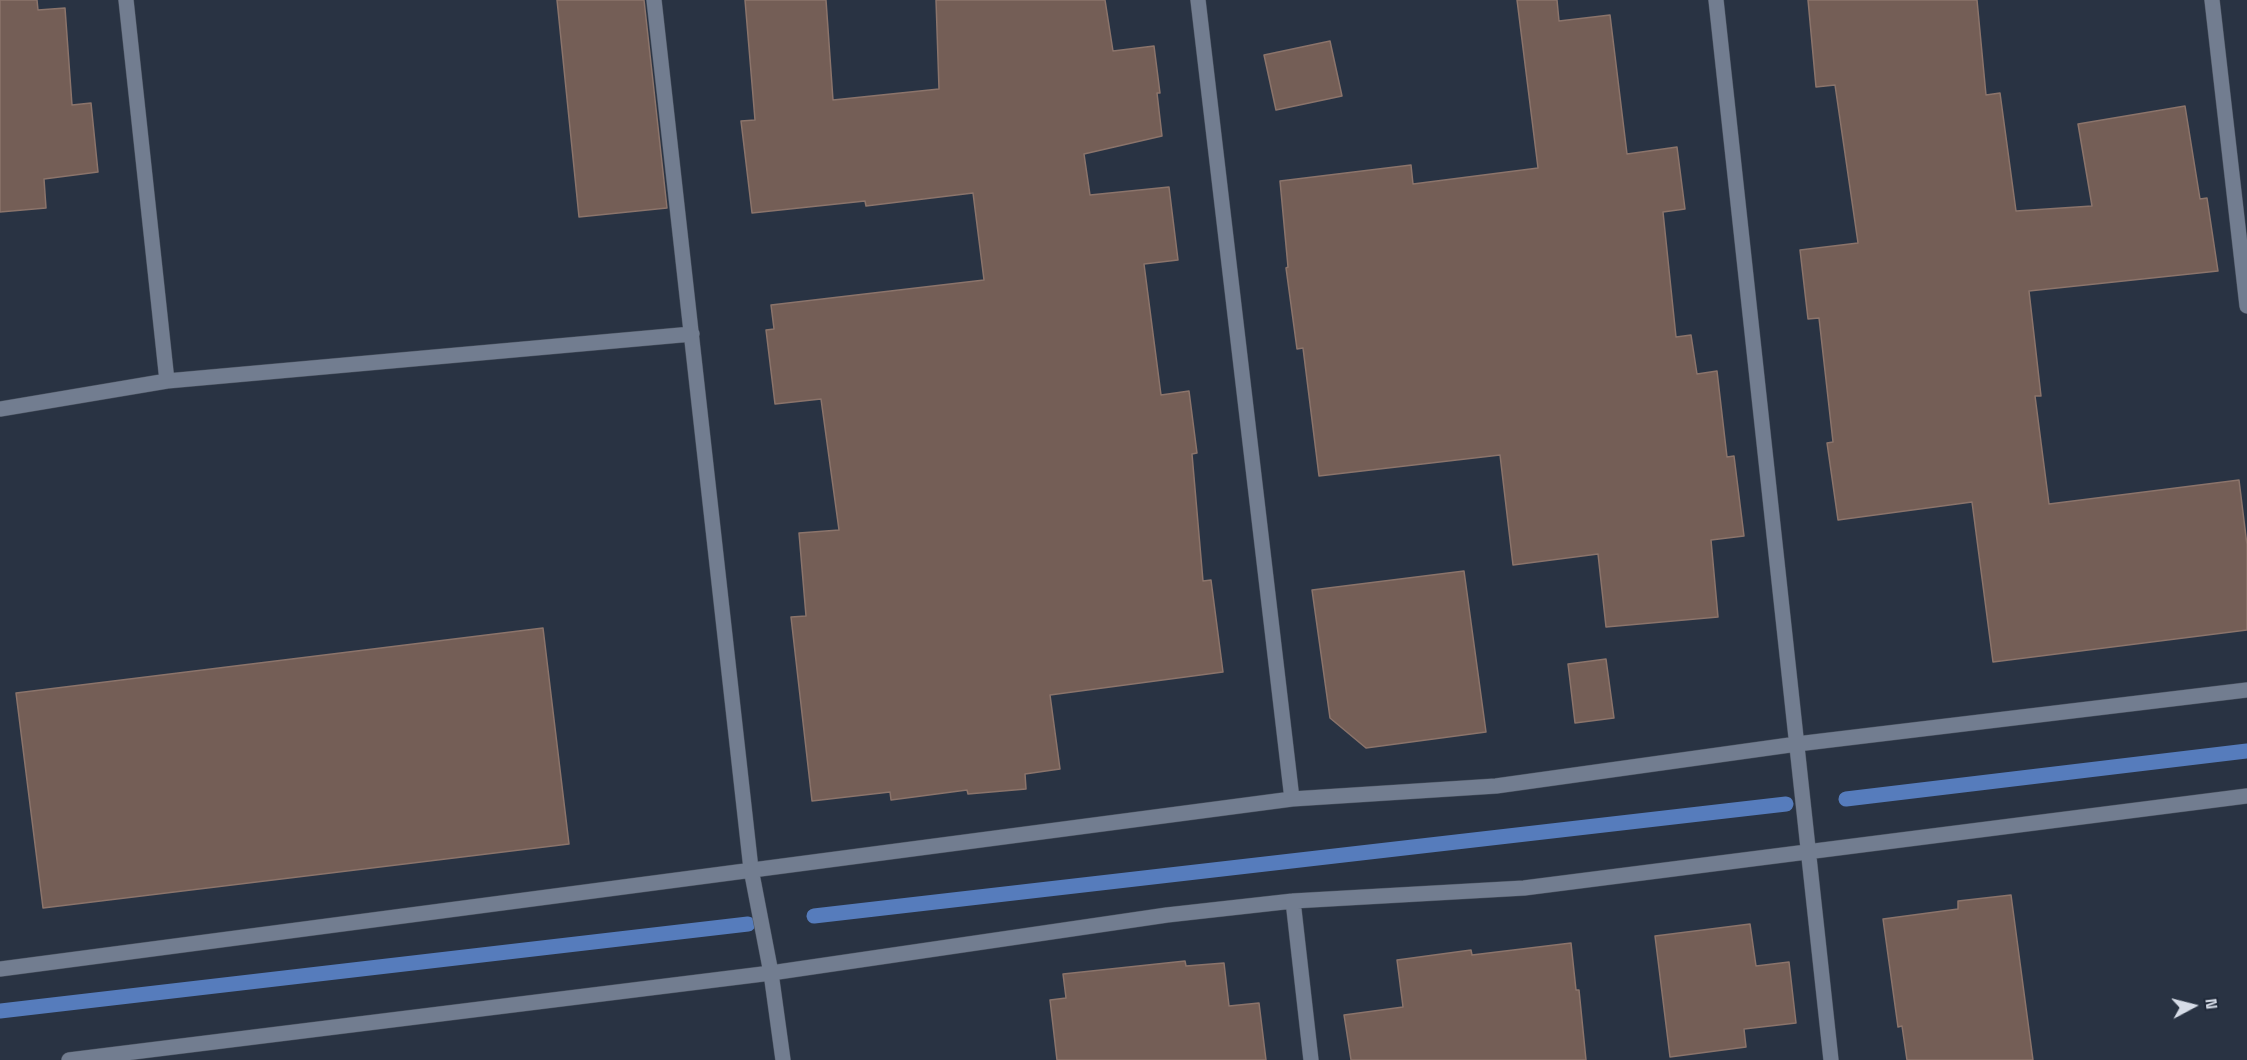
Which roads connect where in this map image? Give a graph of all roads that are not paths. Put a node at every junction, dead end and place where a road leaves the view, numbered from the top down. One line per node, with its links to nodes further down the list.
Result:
1 (126, 0): 8 (street)
2 (654, 0): 7 (street)
3 (1198, 0): 13 (street)
4 (1716, 0): 11 (street)
5 (2212, 0): 6 (street)
6 (2247, 306)
7 (692, 334): 8 (street); 15 (street)
8 (167, 381): 9 (street)
9 (0, 409)
10 (2247, 690): 11 (street)
11 (1797, 744): 13 (street); 14 (street)
12 (2247, 796): 14 (street)
13 (1292, 799): 15 (street)
14 (1809, 851): 16 (street); 22 (street)
15 (751, 869): 17 (street); 18 (street)
16 (1293, 901): 18 (street); 21 (street)
17 (0, 969)
18 (771, 973): 19 (street); 20 (street)
19 (69, 1060)
20 (783, 1060)
21 (1311, 1060)
22 (1831, 1060)

